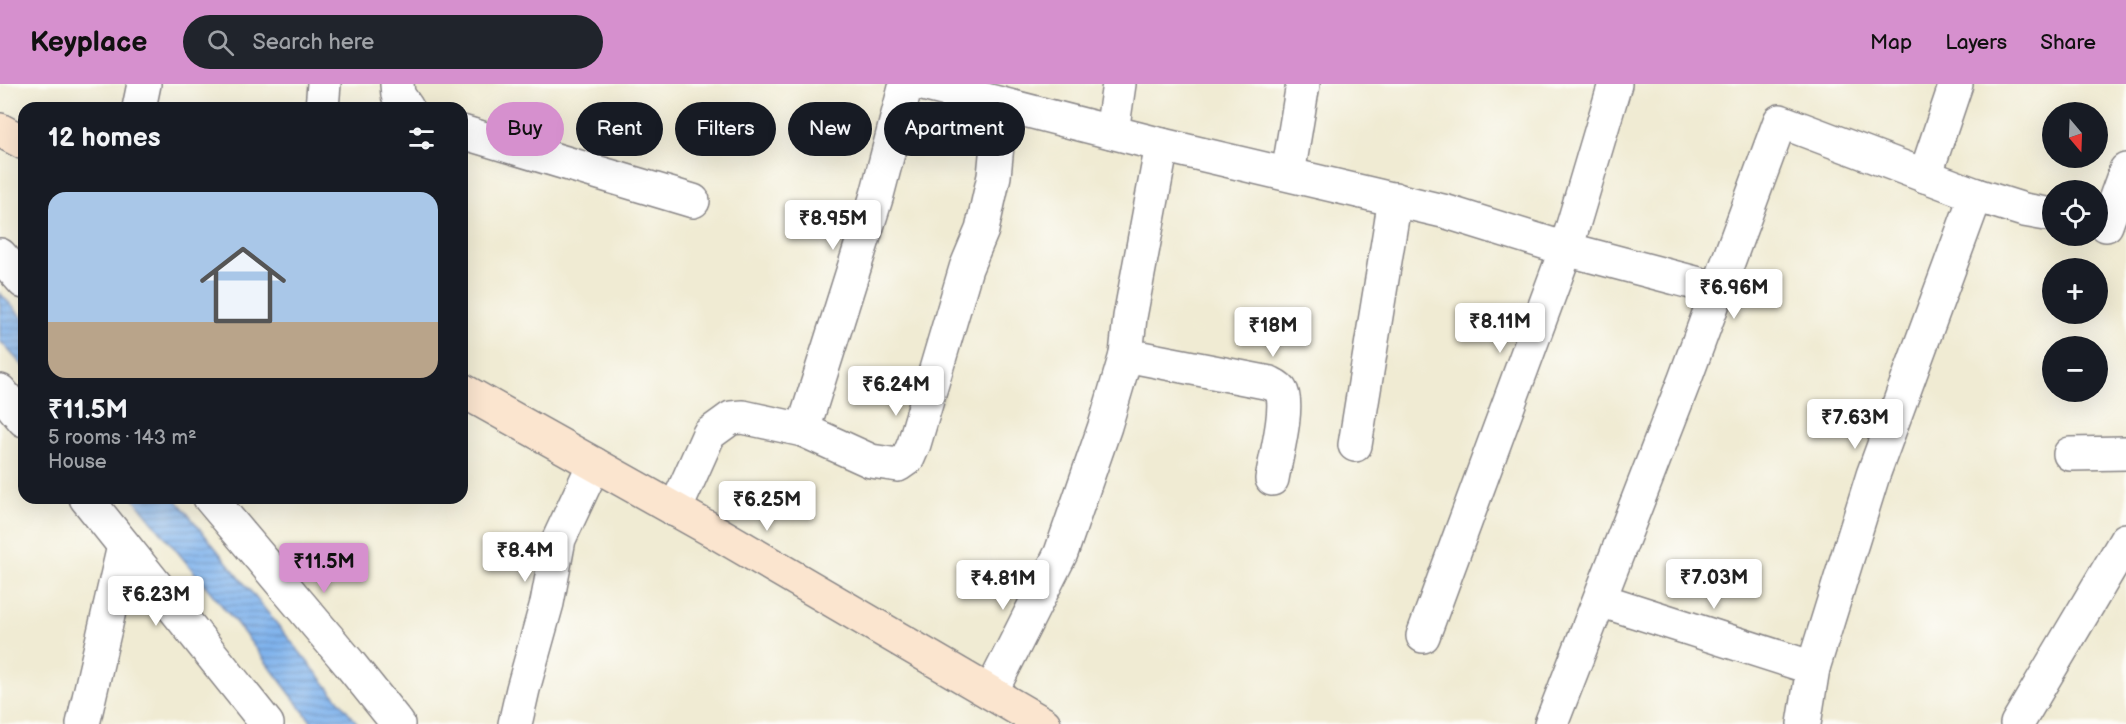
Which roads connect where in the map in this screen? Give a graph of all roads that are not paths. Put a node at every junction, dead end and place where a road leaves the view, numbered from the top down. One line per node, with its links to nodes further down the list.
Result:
1 (144, 84): 10 (street)
2 (324, 84): 11 (street)
3 (397, 84): 12 (street)
4 (906, 84): 37 (street)
5 (923, 84): 13 (street)
6 (1119, 84): 16 (street)
7 (1303, 84): 22 (street)
8 (1615, 84): 29 (street)
9 (1956, 84): 23 (street)
10 (140, 102)
11 (322, 102)
12 (403, 102)
13 (993, 102)
14 (1025, 110): 16 (street)
15 (0, 130): 18 (street)
16 (1112, 132): 19 (street)
17 (468, 134): 26 (street)
18 (18, 140)
19 (1162, 145): 22 (street); 33 (street)
20 (996, 156): 37 (street)
21 (2126, 170): 28 (street)
22 (1288, 174): 25 (street)
23 (1925, 176): 24 (street); 32 (street)
24 (1976, 195): 27 (street); 50 (street)
25 (1395, 199): 29 (street); 38 (street)
26 (693, 201)
27 (2042, 213)
28 (2110, 226)
29 (1566, 249): 32 (street); 49 (street)
30 (0, 255): 31 (street)
31 (18, 275)
32 (1718, 289): 48 (street)
33 (1126, 355): 42 (street); 51 (street)
34 (0, 390): 36 (street)
35 (468, 393): 41 (street)
36 (18, 412)
37 (803, 430): 45 (street)
38 (1355, 445)
39 (2126, 453): 40 (street)
40 (2070, 454)
41 (594, 464): 45 (street); 55 (street)
42 (1272, 479)
43 (91, 504): 47 (street)
44 (215, 504): 54 (street)
45 (675, 510): 51 (street)
46 (2126, 540): 59 (street)
47 (124, 546): 52 (street); 53 (street)
48 (1600, 600): 50 (street); 57 (street)
49 (1423, 636)
50 (1813, 668): 58 (street)
51 (991, 692): 56 (street)
52 (83, 724)
53 (267, 724)
54 (398, 724)
55 (515, 724)
56 (1044, 724)
57 (1551, 724)
58 (1804, 724)
59 (2018, 724)

